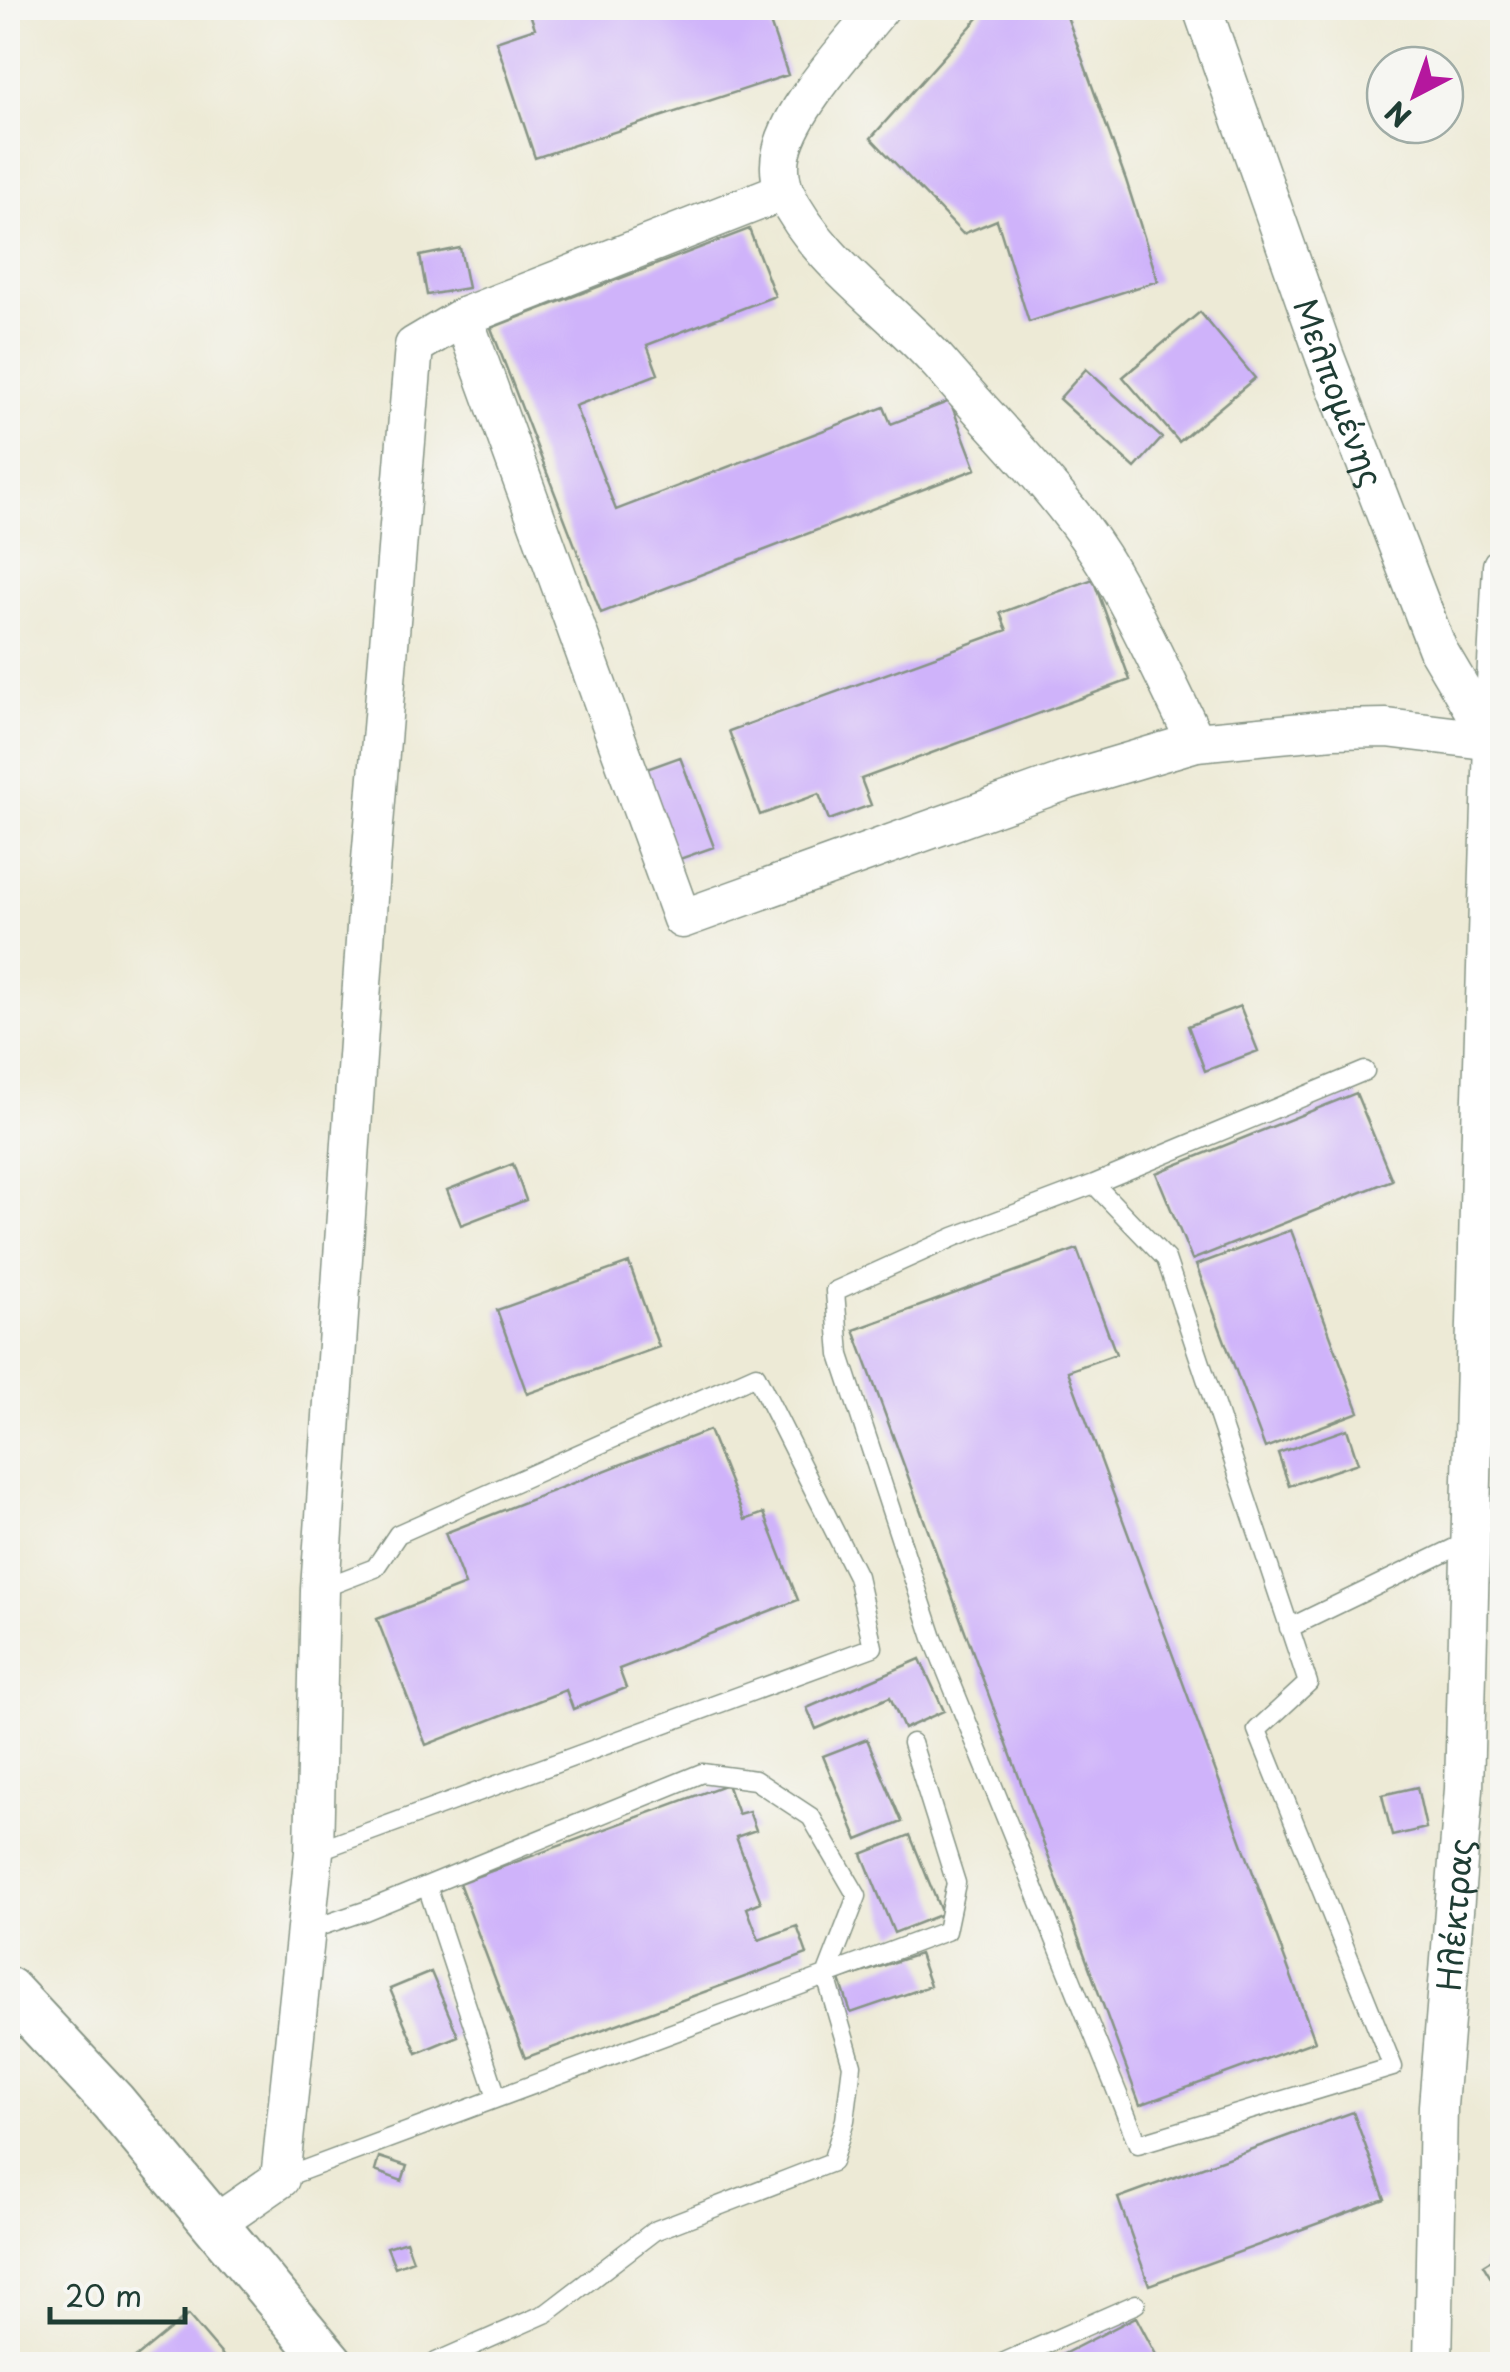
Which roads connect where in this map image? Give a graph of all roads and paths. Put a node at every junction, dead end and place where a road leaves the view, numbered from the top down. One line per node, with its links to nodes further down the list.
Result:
1 (880, 8): 3 (street)
2 (1202, 8): 7 (street, Μελπομένης)
3 (784, 190): 4 (street); 6 (street)
4 (463, 317): 6 (street); 11 (street)
5 (1502, 566): 7 (street, Ηλέκτρας)
6 (1196, 742): 7 (street)
7 (1499, 748): 10 (street, Ηλέκτρας)
8 (1365, 1071): 9 (lane)
9 (1094, 1184): 12 (lane); 12 (lane)
10 (1470, 1540): 12 (lane); 26 (street, Ηλέκτρας)
11 (320, 1589): 14 (street); 14 (lane)
12 (1289, 1628)
13 (912, 1743): 17 (lane)
14 (314, 1852): 16 (street)
15 (426, 1886): 16 (lane); 17 (lane); 19 (lane)
16 (306, 1931): 20 (street)
17 (826, 1976): 19 (lane); 23 (lane)
18 (8, 1990): 21 (street)
19 (497, 2097): 20 (lane)
20 (280, 2179): 21 (street)
21 (215, 2224): 24 (street)
22 (1136, 2304): 25 (lane)
23 (436, 2362)
24 (331, 2364)
25 (1000, 2364)
26 (1434, 2364)

